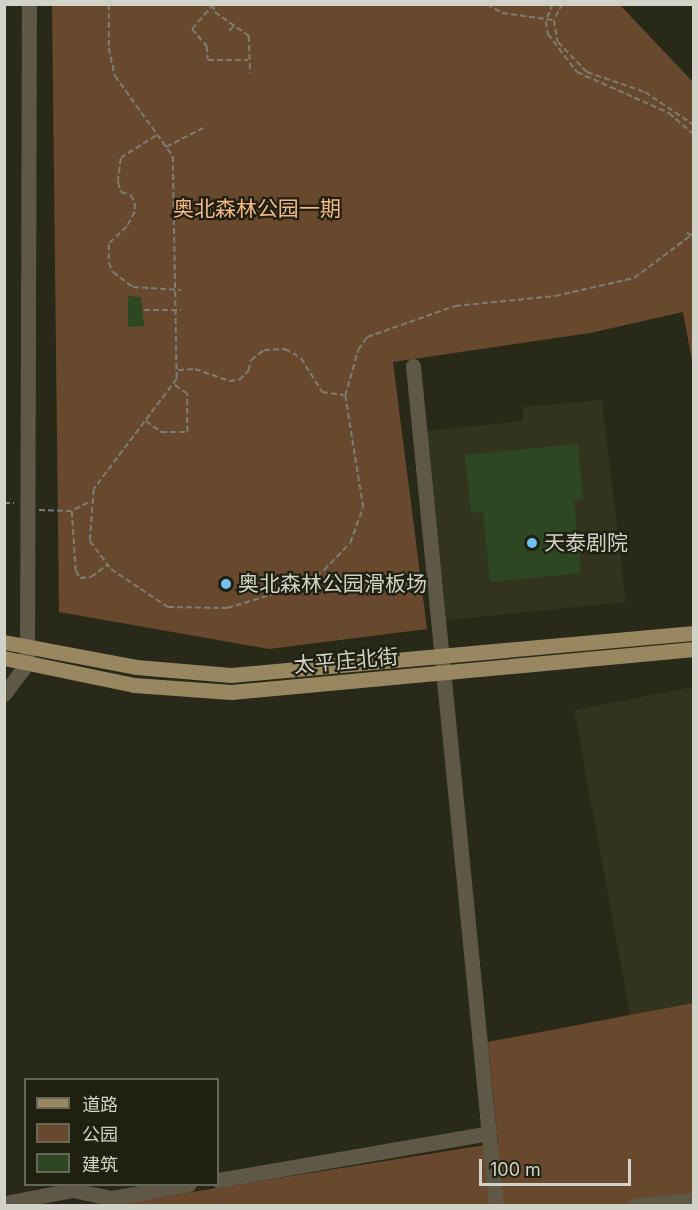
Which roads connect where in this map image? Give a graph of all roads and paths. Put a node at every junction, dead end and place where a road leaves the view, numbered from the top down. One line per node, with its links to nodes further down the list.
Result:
1 (29, 4): 31 (street)
2 (109, 4): 15 (path)
3 (214, 4): 9 (path); 11 (path, bridge)
4 (486, 4): 8 (path)
5 (552, 4): 8 (path)
6 (563, 4): 7 (path)
7 (554, 20): 8 (path); 13 (path)
8 (546, 21): 16 (path)
9 (234, 25): 10 (path); 11 (path)
10 (229, 31)
11 (248, 60): 12 (path)
12 (250, 73)
13 (693, 125)
14 (203, 128): 17 (path)
15 (157, 135): 17 (path); 20 (path)
16 (693, 135)
17 (166, 147): 20 (path)
18 (687, 233): 19 (path)
19 (693, 235): 28 (path)
20 (175, 289): 21 (path); 23 (path)
21 (181, 290)
22 (144, 310): 23 (path)
23 (176, 310): 24 (path); 26 (path)
24 (181, 310)
25 (413, 366): 38 (street)
26 (177, 370): 27 (path); 28 (path)
27 (173, 384): 29 (path); 29 (path)
28 (345, 396): 33 (path)
29 (146, 421): 30 (path)
30 (90, 502): 32 (path); 33 (path)
31 (27, 509): 32 (path); 36 (street)
32 (72, 511): 33 (path)
33 (107, 565)
34 (693, 633): 38 (main road, 太平庄北街)
35 (4, 642): 36 (main road, 太平庄北街)
36 (27, 647): 38 (main road, 太平庄北街); 40 (street)
37 (693, 649): 41 (main road, 太平庄北街)
38 (442, 657): 41 (street)
39 (4, 658): 40 (main road, 太平庄北街)
40 (27, 663): 41 (main road, 太平庄北街); 42 (street)
41 (444, 673): 43 (street)
42 (4, 694)
43 (489, 1133): 44 (street); 48 (street)
44 (219, 1180)
45 (183, 1186): 47 (street)
46 (693, 1200): 49 (street)
47 (4, 1203)
48 (496, 1206)
49 (634, 1206)

